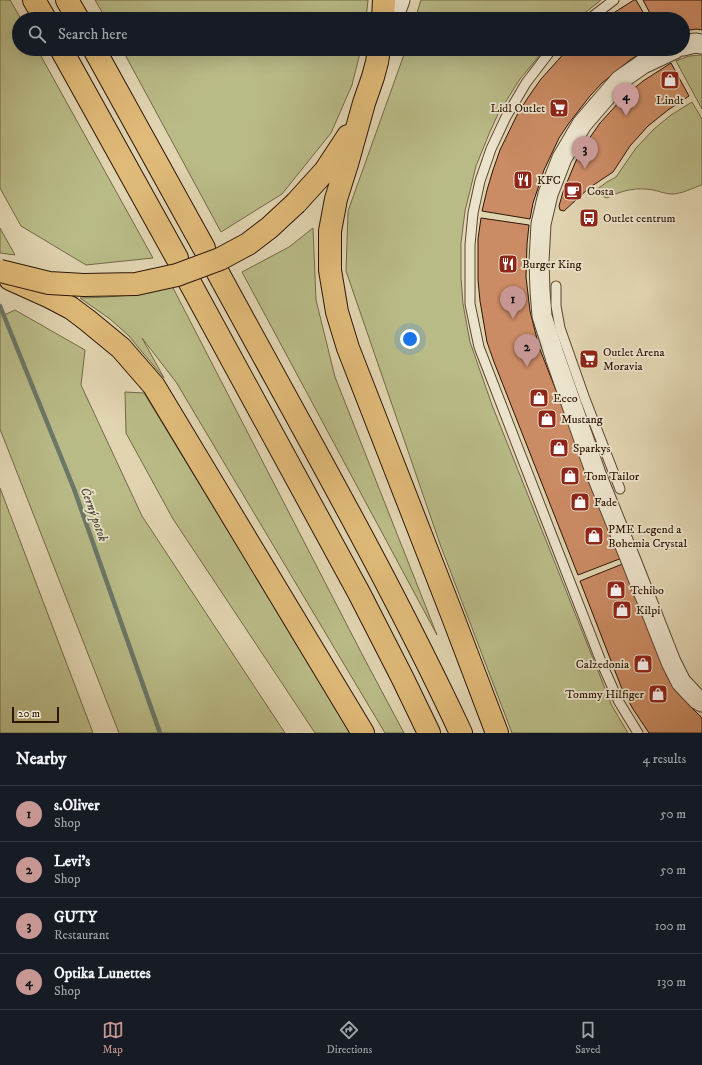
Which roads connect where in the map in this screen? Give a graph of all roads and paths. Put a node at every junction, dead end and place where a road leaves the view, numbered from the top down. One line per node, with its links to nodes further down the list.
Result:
1 (34, 0): 6 (highway)
2 (67, 0): 7 (highway)
3 (384, 0): 8 (highway)
4 (400, 0): 9 (street)
5 (614, 0): 10 (lane)
6 (40, 12)
7 (74, 12)
8 (383, 12)
9 (396, 12)
10 (598, 12)
11 (690, 44): 12 (street)
12 (702, 44)
13 (65, 56): 20 (highway)
14 (98, 56): 19 (highway)
15 (379, 56): 18 (highway)
16 (547, 56): 32 (lane)
17 (660, 56): 27 (street)
18 (364, 103): 21 (highway, bridge); 31 (highway)
19 (204, 248)
20 (177, 258)
21 (0, 271)
22 (217, 271): 30 (highway)
23 (0, 275): 28 (highway)
24 (189, 281): 29 (highway)
25 (556, 286): 26 (lane)
26 (620, 489)
27 (702, 702)
28 (362, 733)
29 (429, 733)
30 (461, 733)
31 (497, 733)
32 (638, 733)

